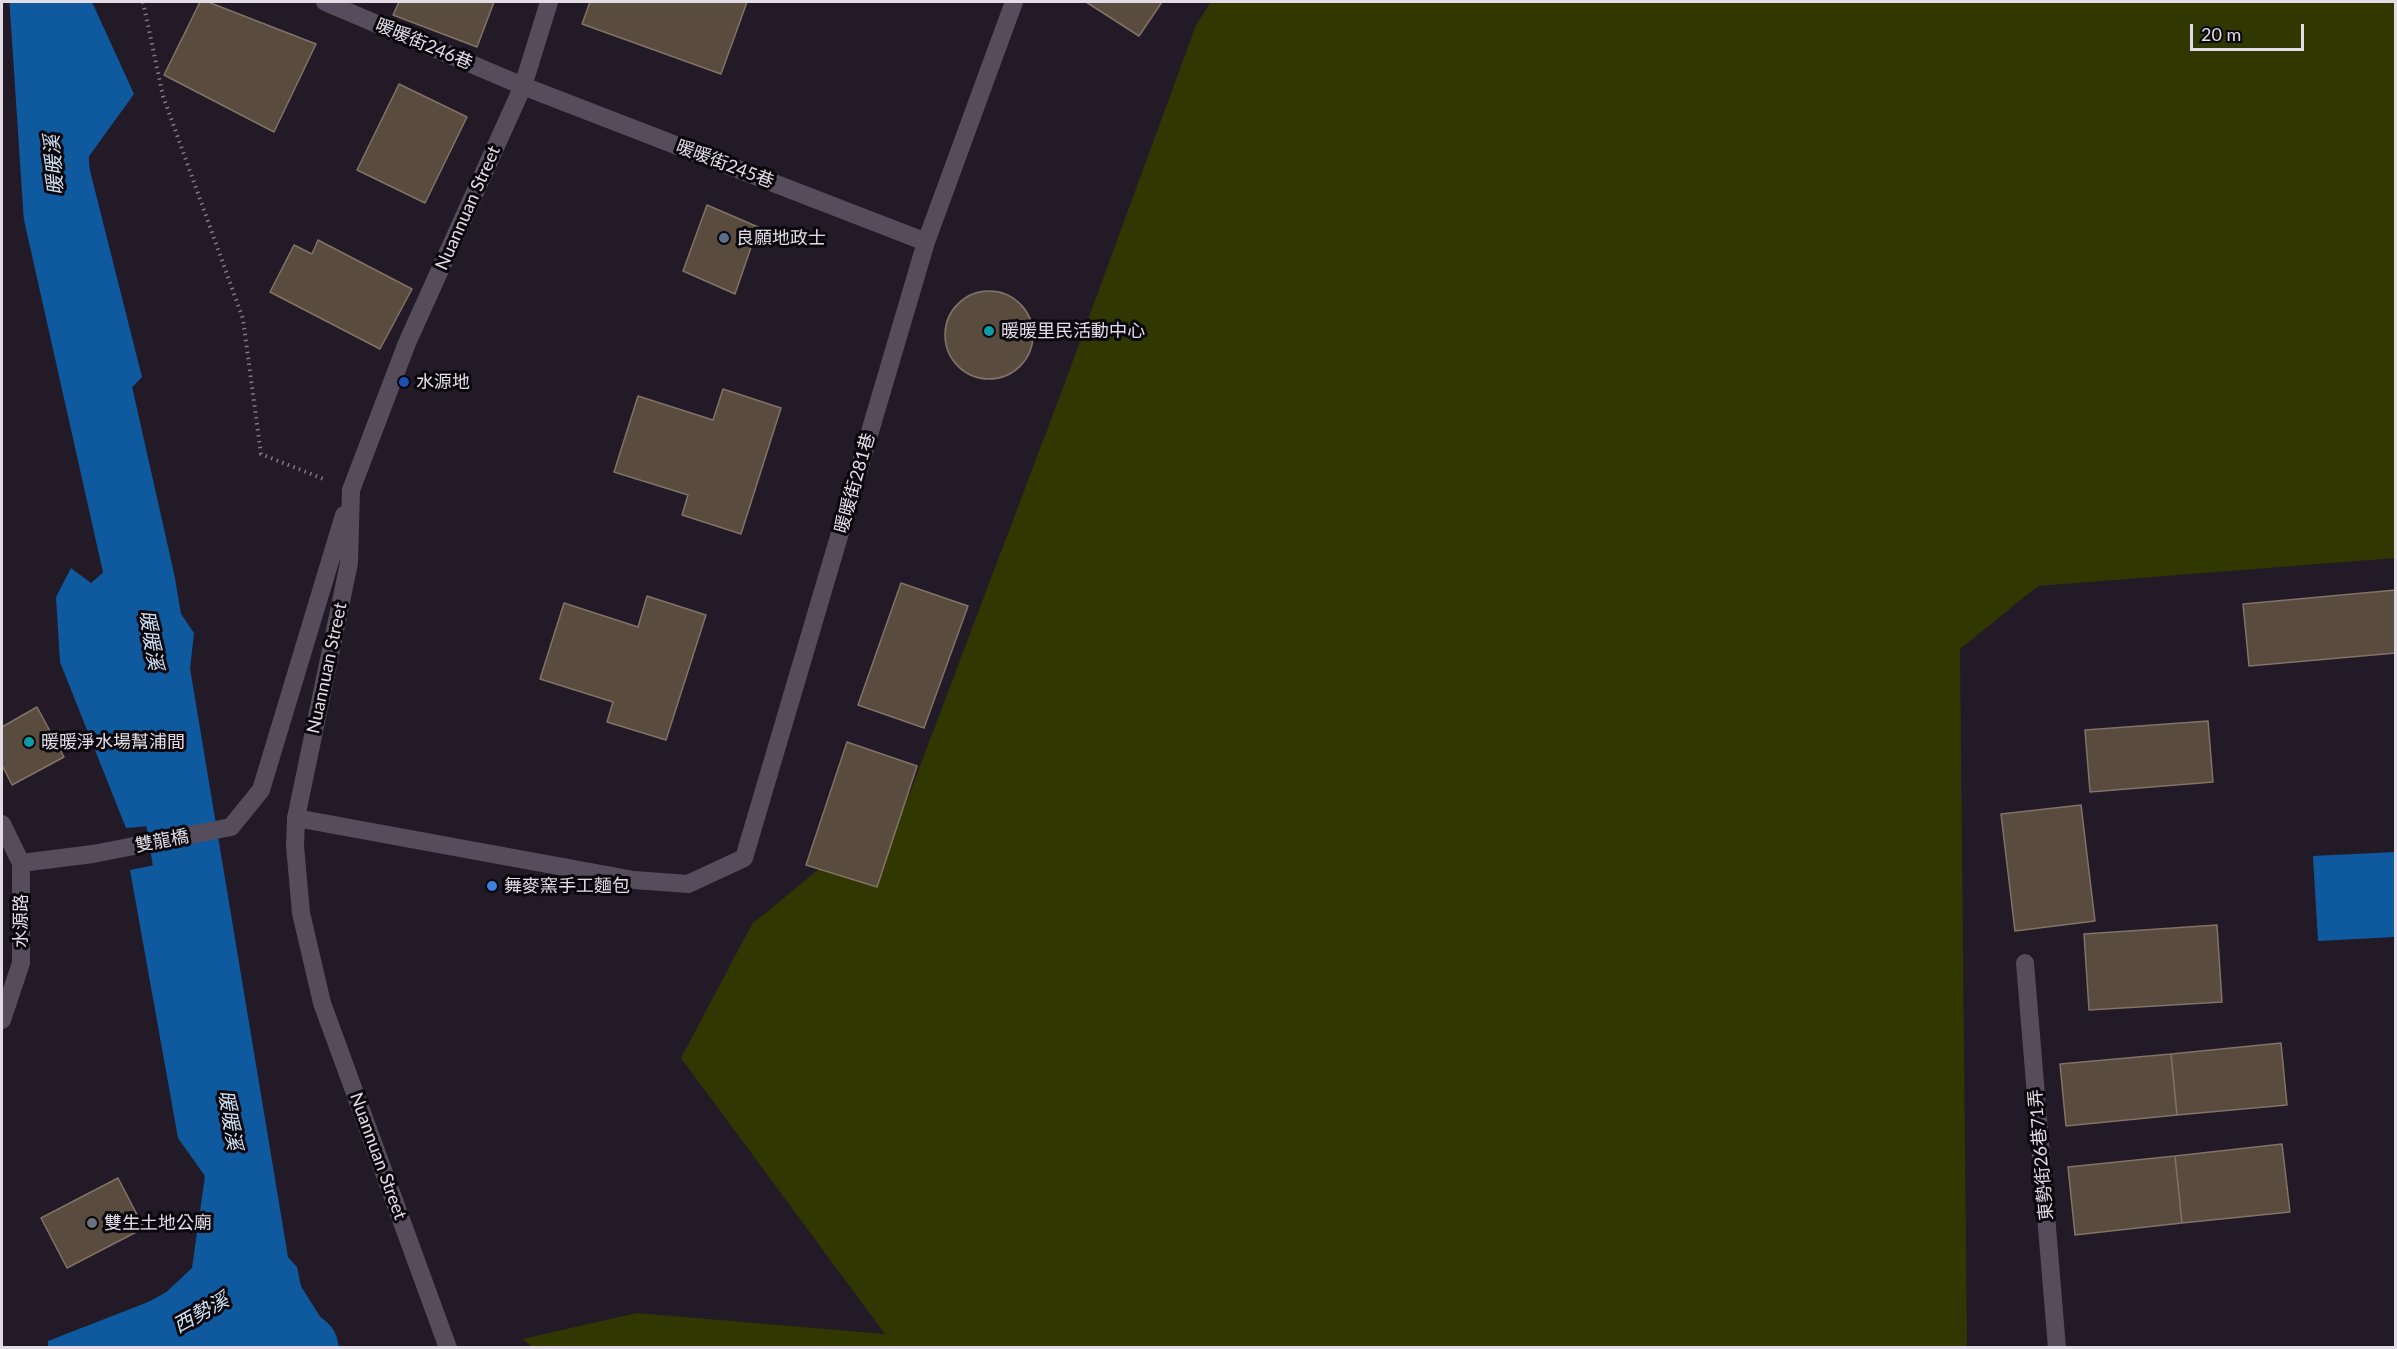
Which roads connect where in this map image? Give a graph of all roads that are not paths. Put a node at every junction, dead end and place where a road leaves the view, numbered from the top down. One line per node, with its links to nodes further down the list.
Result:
1 (325, 2): 4 (street, 暖暖街246巷)
2 (549, 2): 4 (street, Nuannuan Street)
3 (1014, 2): 5 (street, 暖暖街281巷)
4 (523, 86): 5 (street, 暖暖街245巷); 6 (street, Nuannuan Street)
5 (926, 242): 7 (street, 暖暖街281巷)
6 (351, 490): 7 (street, Nuannuan Street); 9 (street, 雙龍橋)
7 (297, 818): 12 (street, Nuannuan Street)
8 (2, 824): 9 (street, 水源路)
9 (21, 863): 11 (street, 水源路)
10 (2025, 963): 13 (street, 東勢街26巷71弄)
11 (2, 1020)
12 (448, 1347)
13 (2057, 1347)

